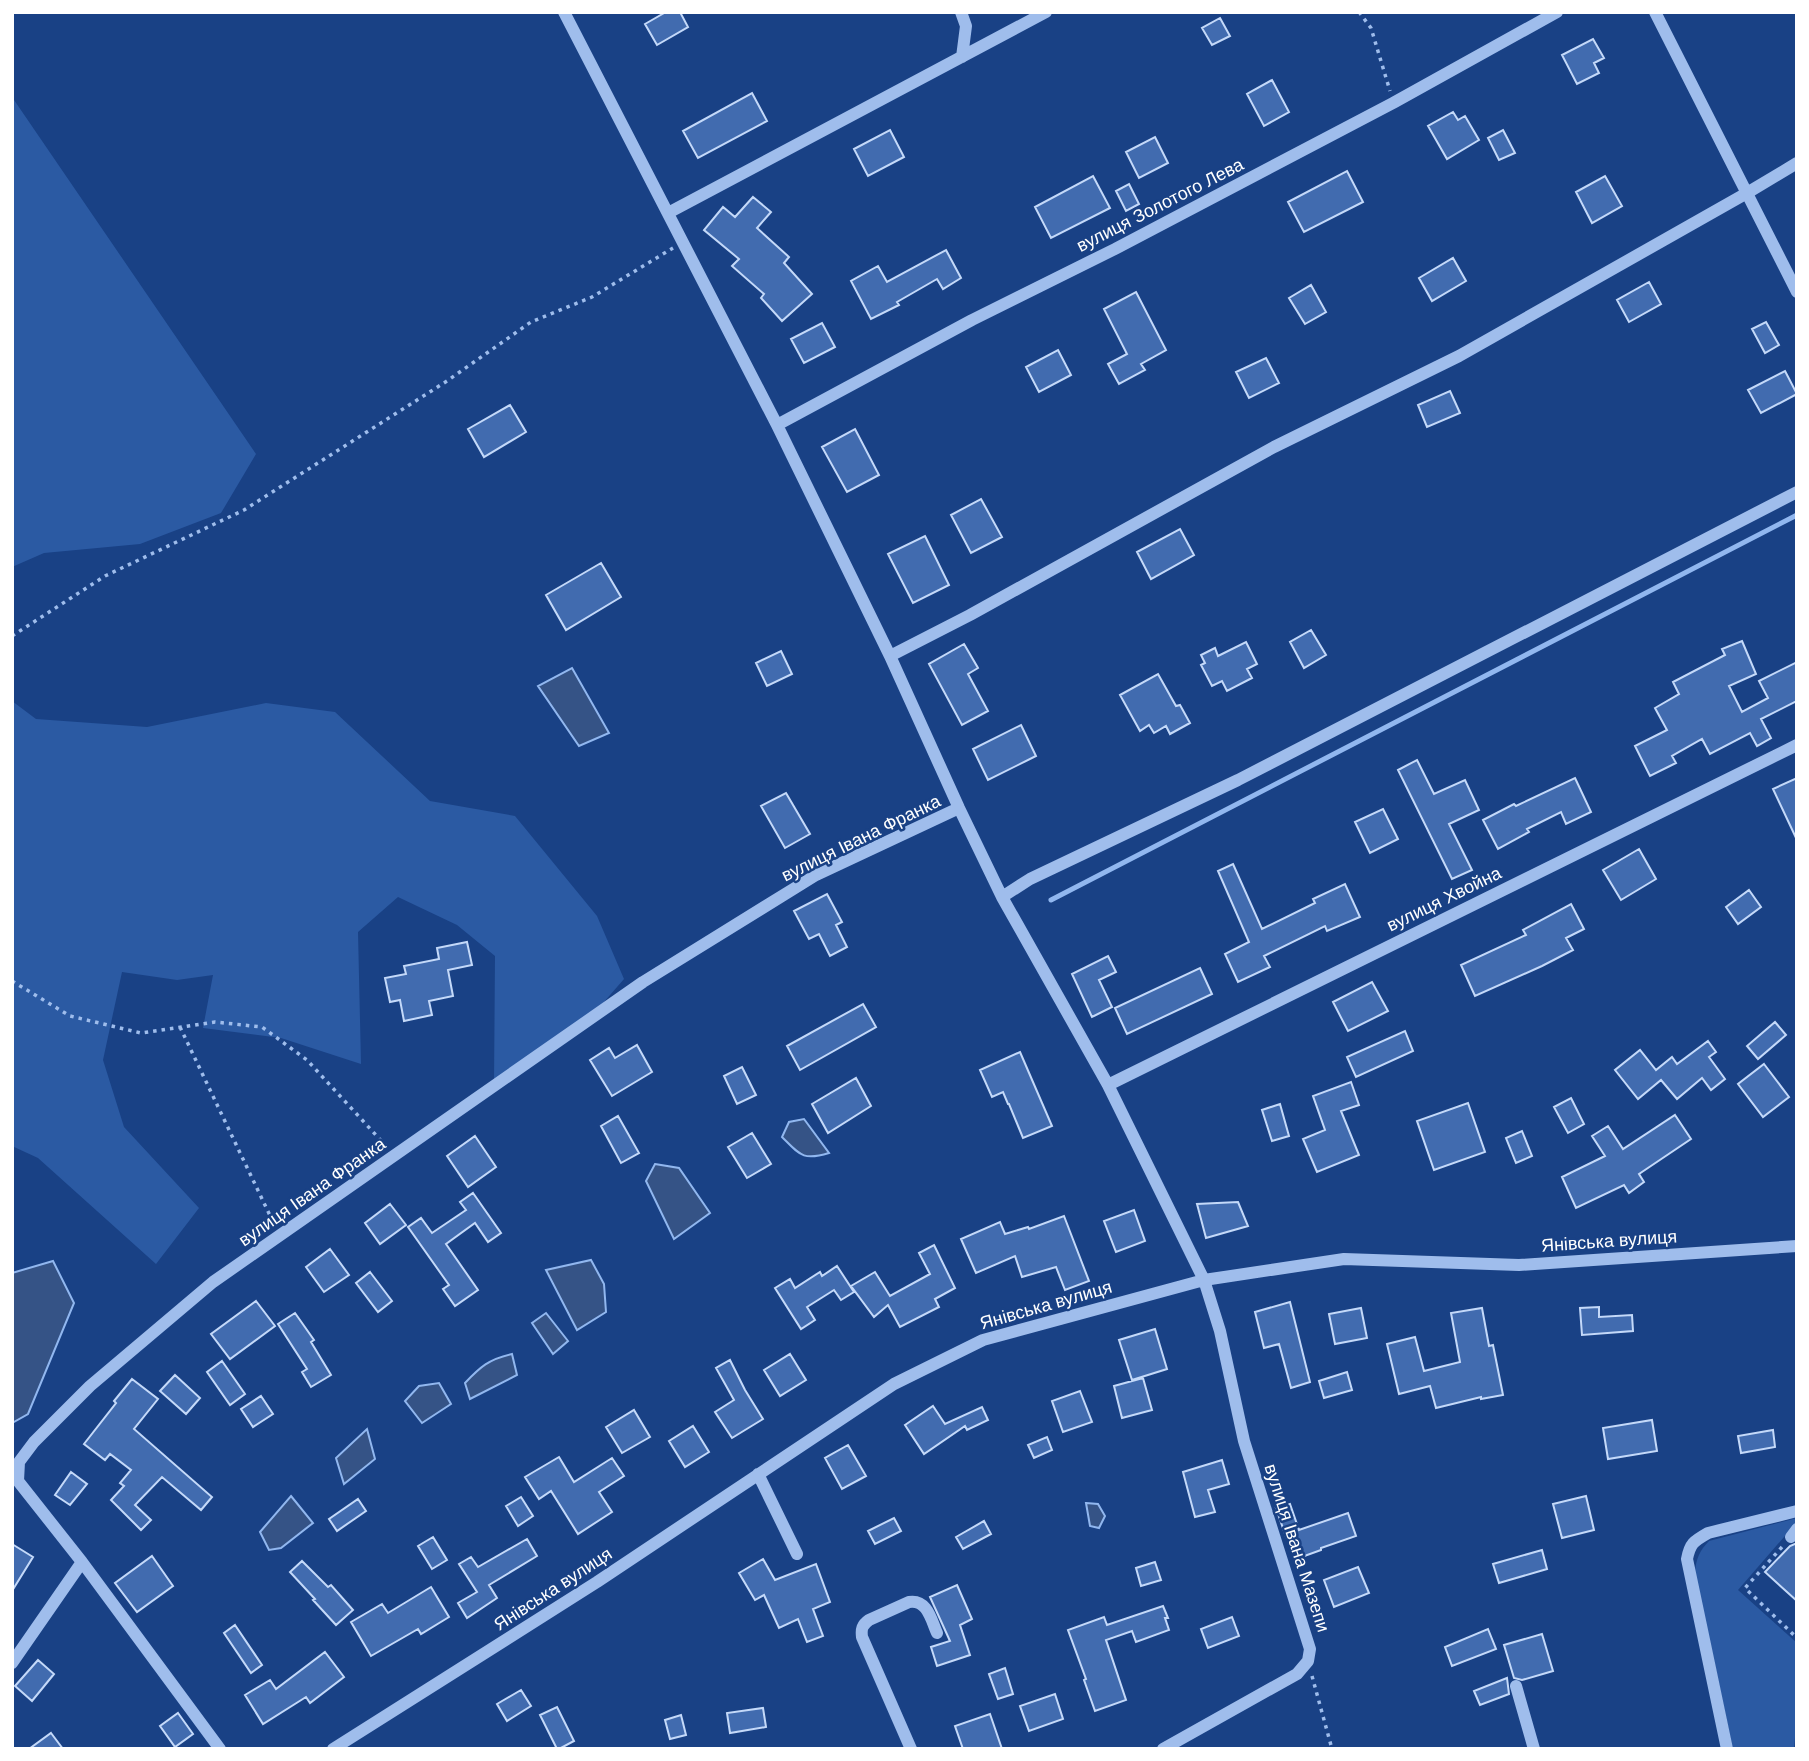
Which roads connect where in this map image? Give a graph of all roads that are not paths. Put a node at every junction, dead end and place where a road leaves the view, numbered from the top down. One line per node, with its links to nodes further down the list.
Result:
1 (564, 12): 9 (street, вулиця Івана Мазепи)
2 (961, 12): 6 (street)
3 (1046, 12): 6 (street)
4 (1558, 12): 11 (street, вулиця Золотого Лева)
5 (1655, 12): 8 (street)
6 (962, 57): 9 (street)
7 (1797, 163): 8 (street)
8 (1747, 193): 10 (street); 13 (street)
9 (668, 213): 11 (street, вулиця Івана Мазепи)
10 (1797, 292)
11 (777, 425): 13 (street, вулиця Івана Мазепи)
12 (1797, 492): 16 (street)
13 (890, 656): 15 (street, вулиця Івана Мазепи)
14 (1797, 746): 17 (street, вулиця Хвойна)
15 (959, 808): 16 (street, вулиця Івана Мазепи); 23 (street, вулиця Івана Франка)
16 (1002, 897): 17 (street, вулиця Івана Мазепи)
17 (1108, 1085): 19 (street, вулиця Івана Мазепи)
18 (1797, 1247): 19 (street, Янівська вулиця)
19 (1204, 1280): 20 (street, Янівська вулиця); 30 (street, вулиця Івана Мазепи)
20 (758, 1475): 22 (street); 28 (street, Янівська вулиця)
21 (1797, 1511): 32 (street)
22 (797, 1553)
23 (82, 1562): 25 (street); 27 (street, вулиця Івана Франка)
24 (937, 1633): 29 (street)
25 (12, 1663)
26 (1516, 1686): 31 (street)
27 (220, 1749)
28 (333, 1749)
29 (911, 1749)
30 (1163, 1749)
31 (1534, 1749)
32 (1727, 1749)

